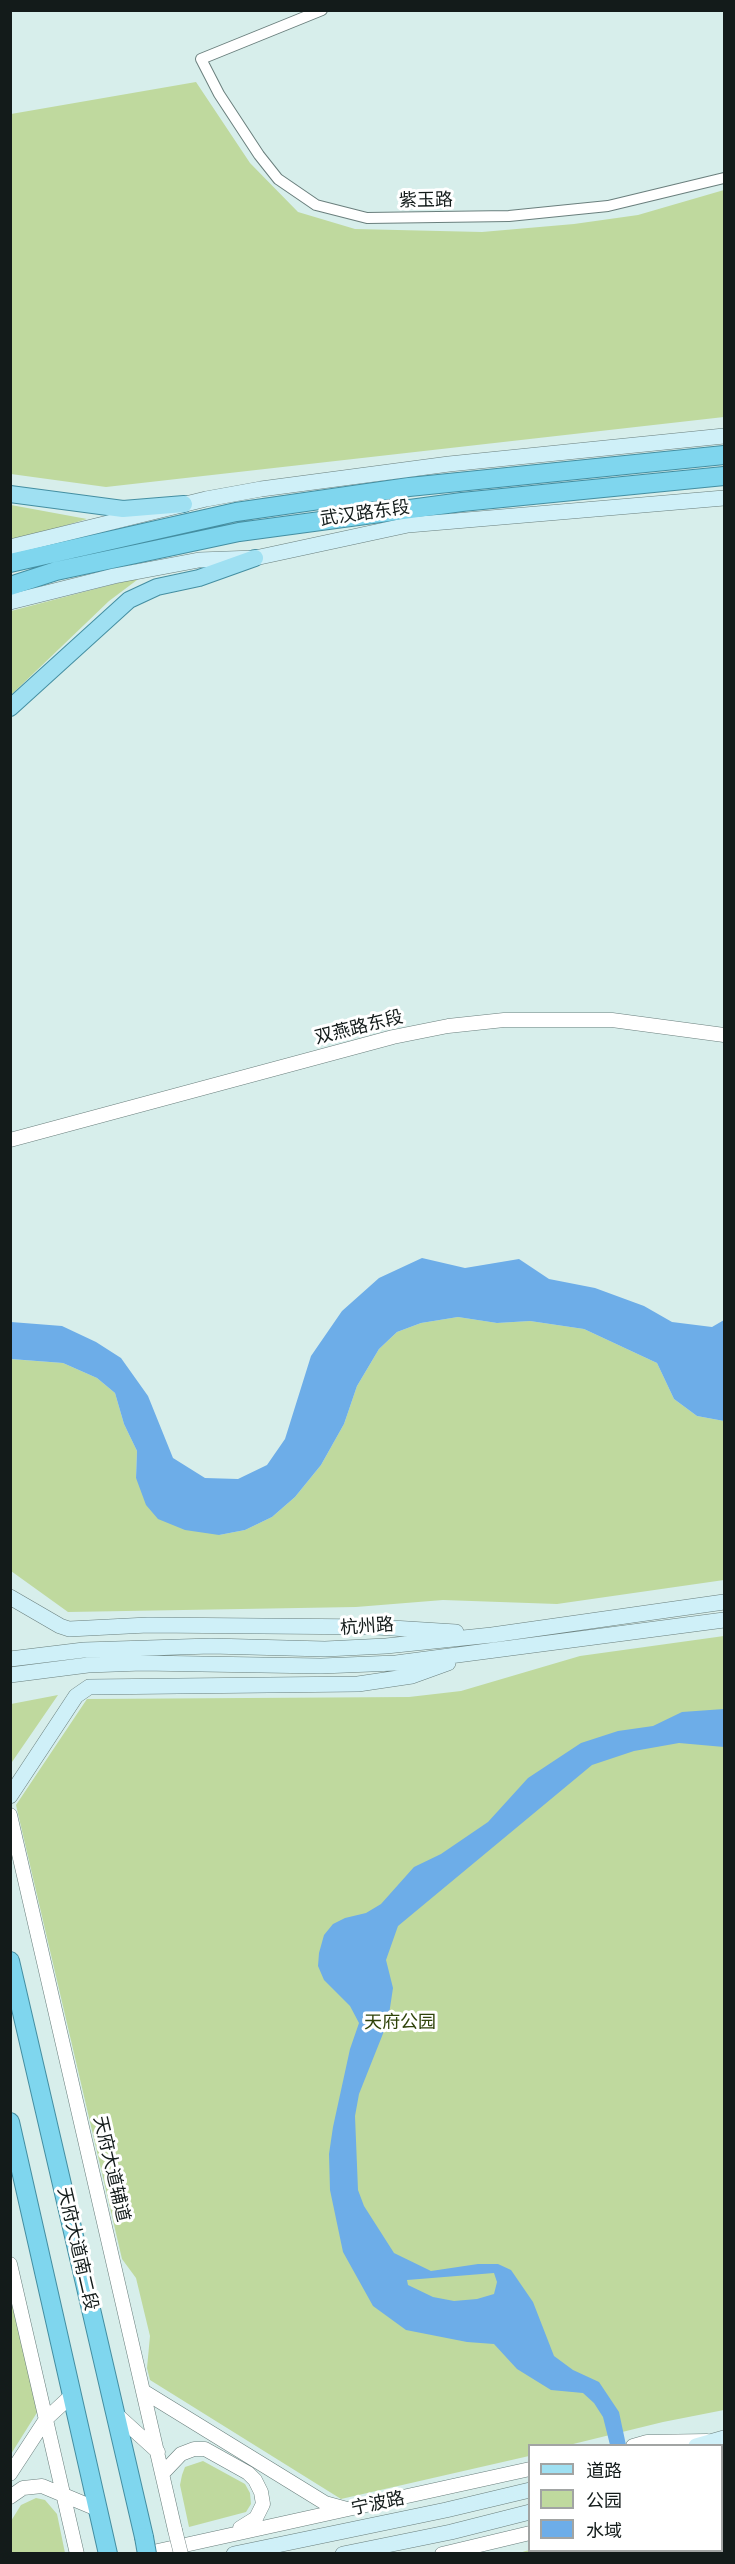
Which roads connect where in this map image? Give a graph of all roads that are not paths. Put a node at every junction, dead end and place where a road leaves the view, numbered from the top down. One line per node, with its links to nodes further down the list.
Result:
1 (322, 10): 2 (street, 紫玉路)
2 (724, 178)
3 (724, 436): 8 (main road)
4 (724, 455): 11 (highway, 武汉路东段)
5 (724, 476): 12 (highway, 武汉路东段)
6 (10, 494): 8 (main road)
7 (724, 498): 10 (main road)
8 (184, 504): 9 (main road)
9 (10, 547)
10 (255, 558): 13 (main road); 14 (main road)
11 (10, 563)
12 (10, 586)
13 (10, 602)
14 (10, 708)
15 (724, 1035): 16 (street, 双燕路东段)
16 (10, 1140)
17 (10, 1597): 20 (main road)
18 (724, 1602): 20 (main road, 杭州路)
19 (724, 1620): 21 (main road, 杭州路)
20 (492, 1635): 22 (main road, 杭州路)
21 (474, 1654): 23 (main road, 杭州路); 24 (main road)
22 (10, 1659)
23 (10, 1675)
24 (10, 1796)
25 (10, 1815): 29 (street, 天府大道辅道)
26 (10, 1961): 31 (highway, 天府大道南二段)
27 (10, 2122): 30 (highway, 天府大道南二段)
28 (10, 2264): 32 (street)
29 (143, 2391): 36 (street, 天府大道辅道); 44 (street)
30 (72, 2395): 32 (street); 43 (highway, 天府大道南二段)
31 (115, 2413): 36 (street); 49 (highway, 天府大道南二段)
32 (46, 2420): 38 (street); 41 (street)
33 (718, 2439): 34 (street); 35 (main road)
34 (638, 2444)
35 (700, 2444)
36 (158, 2452): 39 (street, 天府大道辅道)
37 (528, 2469): 44 (street, 宁波路)
38 (10, 2474)
39 (162, 2474): 46 (street); 51 (street, 天府大道辅道, bridge)
40 (528, 2490): 52 (main road, 宁波路)
41 (63, 2493): 42 (street); 43 (street); 50 (street)
42 (10, 2497)
43 (97, 2509): 48 (highway, 天府大道南二段)
44 (349, 2510): 46 (street, 宁波路)
45 (528, 2513): 53 (main road)
46 (231, 2533): 49 (street, 宁波路)
47 (528, 2534): 54 (street)
48 (107, 2547)
49 (145, 2548)
50 (77, 2553)
51 (181, 2553)
52 (234, 2553)
53 (343, 2553)
54 (442, 2553)

